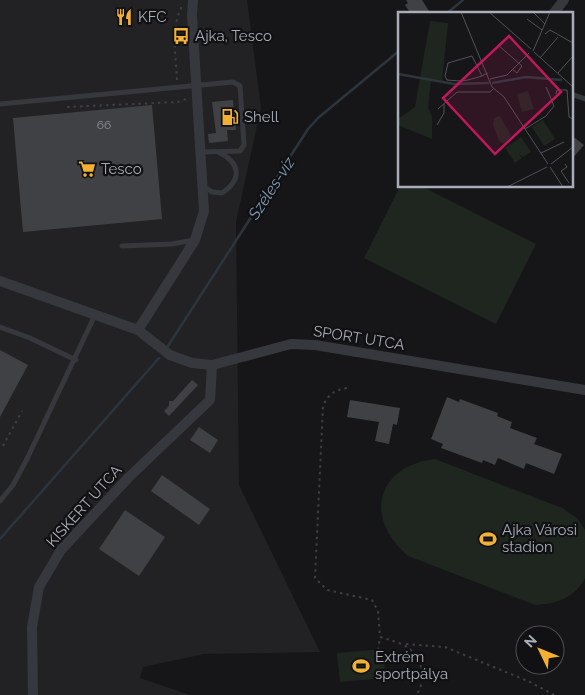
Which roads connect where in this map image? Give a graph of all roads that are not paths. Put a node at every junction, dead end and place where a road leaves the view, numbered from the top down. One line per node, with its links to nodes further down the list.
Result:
1 (193, 0): 4 (street)
2 (564, 0): 3 (street)
3 (555, 12)
4 (196, 89): 7 (lane); 8 (street); 9 (lane)
5 (572, 94): 6 (lane)
6 (585, 99)
7 (0, 104)
8 (200, 152): 9 (lane); 10 (street)
9 (218, 152): 10 (lane)
10 (202, 185): 11 (street)
11 (195, 240): 12 (lane); 16 (street)
12 (122, 246)
13 (0, 281): 14 (street, SPORT UTCA)
14 (95, 314): 16 (street, SPORT UTCA); 17 (lane)
15 (0, 327): 17 (lane)
16 (138, 330): 18 (street, SPORT UTCA)
17 (76, 360): 20 (lane)
18 (212, 365): 19 (street, SPORT UTCA); 21 (street, KISKERT UTCA)
19 (585, 390)
20 (0, 501)
21 (33, 695)

